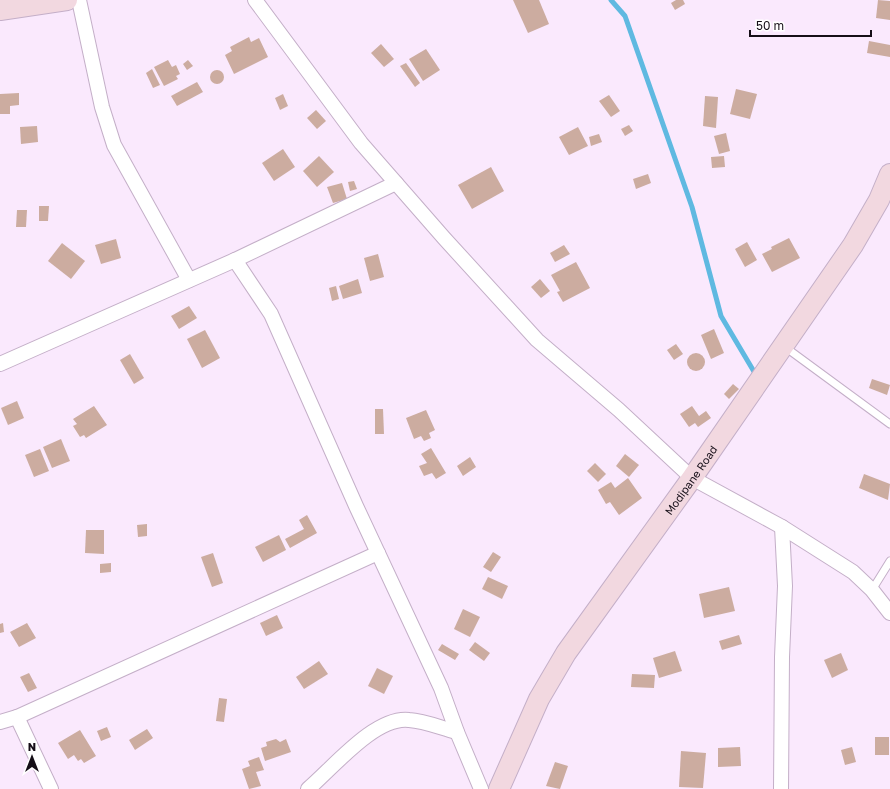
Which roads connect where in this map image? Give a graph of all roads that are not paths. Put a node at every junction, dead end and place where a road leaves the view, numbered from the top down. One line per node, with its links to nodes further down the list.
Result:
1 (67, 0): 4 (main road)
2 (79, 0): 9 (street)
3 (255, 0): 7 (street)
4 (32, 3): 5 (main road)
5 (0, 10)
6 (890, 174): 10 (main road, Modipane Road)
7 (396, 183): 8 (street); 13 (street)
8 (235, 260): 9 (street); 15 (street)
9 (189, 280): 11 (street)
10 (783, 345): 12 (lane); 13 (main road, Modipane Road)
11 (0, 364)
12 (890, 424)
13 (692, 478): 14 (street); 25 (main road, Modipane Road)
14 (782, 527): 17 (street); 26 (street)
15 (378, 553): 19 (street); 21 (street)
16 (890, 560): 17 (lane)
17 (872, 590): 18 (street)
18 (890, 613)
19 (17, 717): 20 (street); 22 (street)
20 (0, 722)
21 (456, 732): 23 (street); 24 (street)
22 (51, 789)
23 (308, 789)
24 (481, 789)
25 (499, 789)
26 (781, 789)

